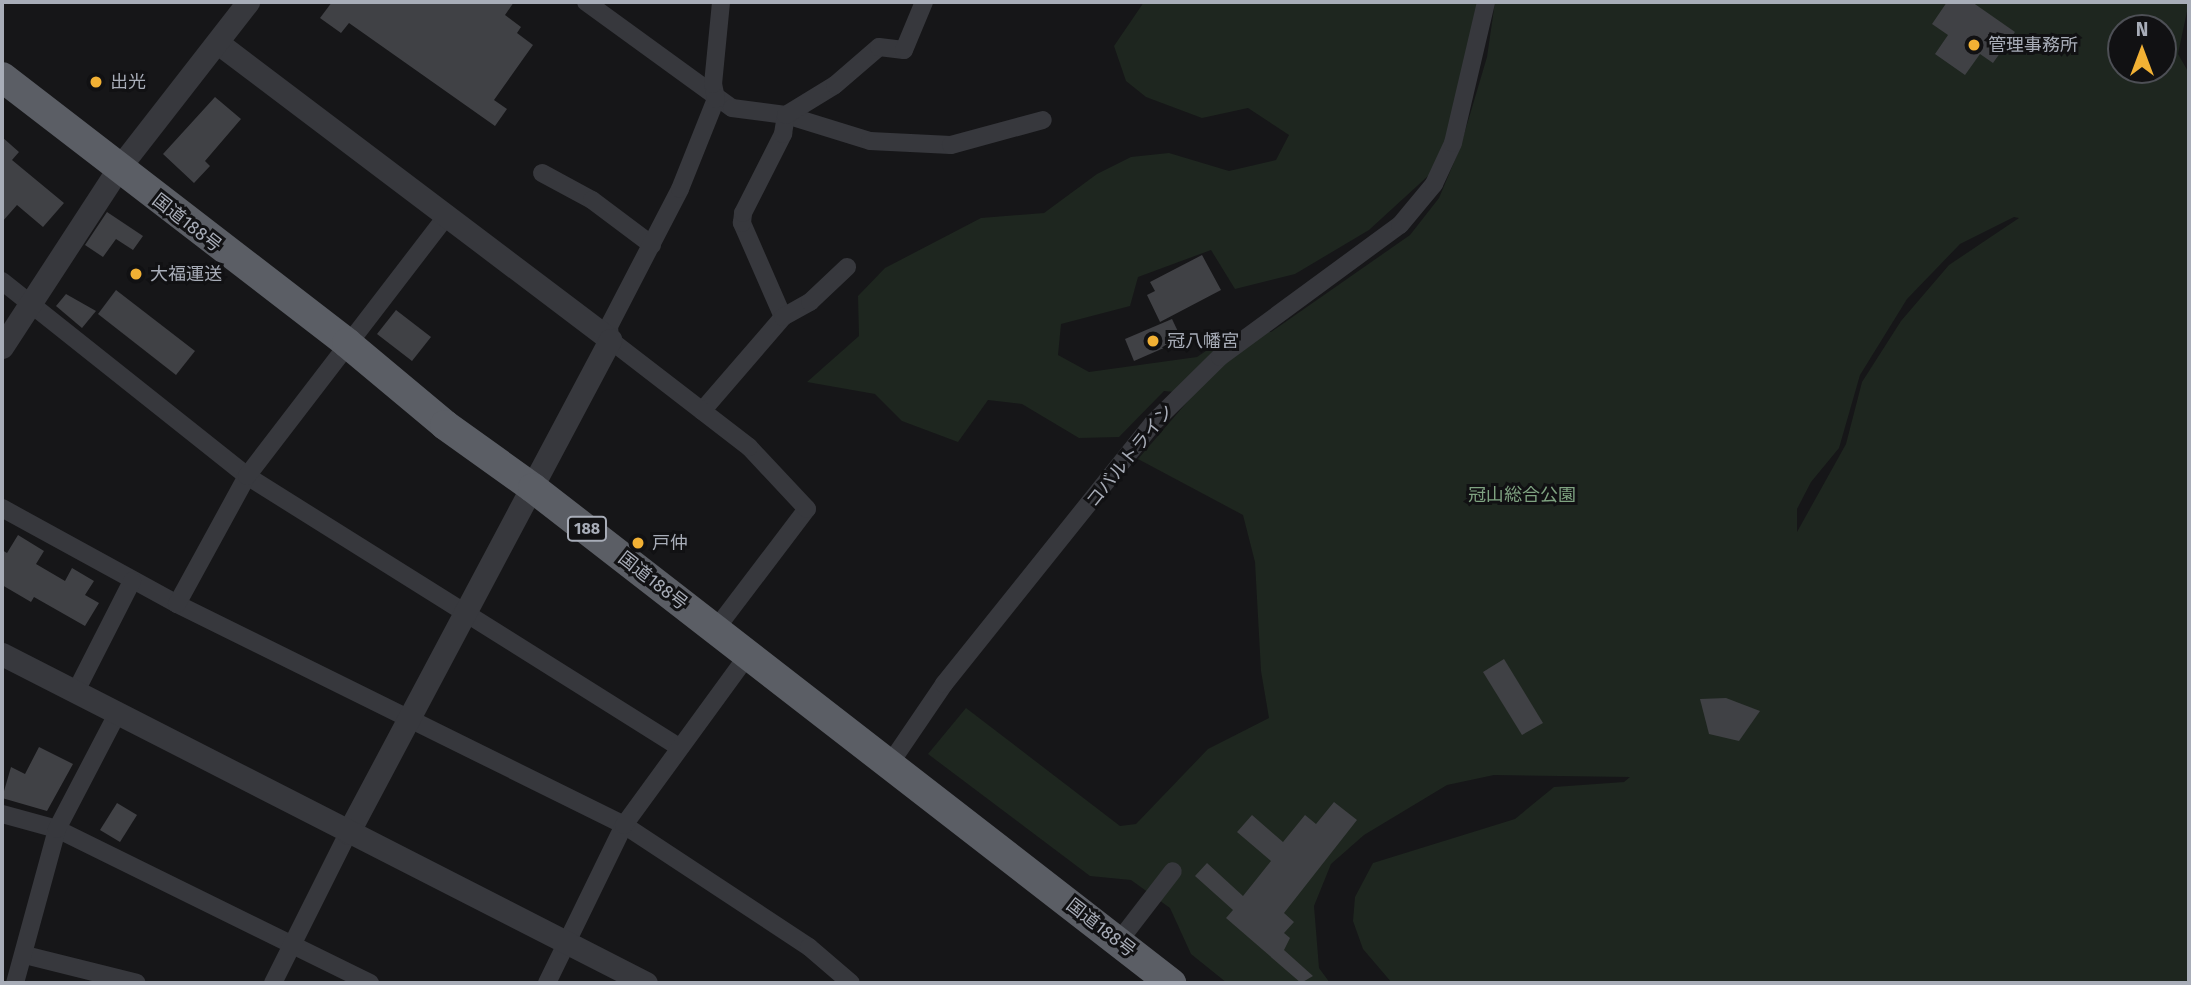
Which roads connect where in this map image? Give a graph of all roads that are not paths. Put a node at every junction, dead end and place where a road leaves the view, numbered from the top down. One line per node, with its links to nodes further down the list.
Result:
1 (248, 2): 6 (street)
2 (586, 2): 8 (street)
3 (720, 2): 8 (street)
4 (924, 2): 9 (street)
5 (1486, 2): 36 (street, コバルトライン)
6 (218, 43): 11 (street); 13 (street)
7 (2, 77): 11 (highway, 国道188号 / 188)
8 (716, 99): 9 (street); 14 (street)
9 (786, 115): 10 (street); 18 (street)
10 (1043, 120)
11 (118, 169): 17 (street); 20 (highway, 国道188号 / 188)
12 (542, 173): 14 (street)
13 (447, 214): 19 (street); 20 (street)
14 (652, 245): 19 (street)
15 (846, 267): 18 (street)
16 (2, 281): 17 (street)
17 (29, 303): 21 (street); 23 (street)
18 (783, 317): 22 (street)
19 (610, 340): 22 (street); 24 (street)
20 (347, 343): 23 (street); 24 (highway, 国道188号 / 188)
21 (2, 347)
22 (702, 411): 29 (street)
23 (247, 476): 27 (street); 28 (street)
24 (533, 488): 28 (street); 29 (highway, 国道188号 / 188)
25 (2, 508): 26 (street)
26 (132, 581): 27 (street); 32 (street)
27 (177, 604): 34 (street)
28 (465, 614): 34 (street); 35 (street)
29 (715, 630): 31 (highway, 国道188号 / 188)
30 (2, 654): 32 (street)
31 (748, 655): 35 (street); 36 (highway, 国道188号 / 188)
32 (75, 693): 33 (street)
33 (116, 716): 39 (street); 40 (street)
34 (408, 719): 38 (street); 40 (street)
35 (680, 747): 38 (street)
36 (889, 765): 42 (highway, 国道188号 / 188)
37 (2, 814): 39 (street)
38 (624, 825): 43 (street); 52 (street)
39 (57, 829): 44 (street); 45 (street)
40 (348, 833): 43 (street); 44 (street)
41 (1173, 872): 42 (street)
42 (1119, 941): 53 (highway, 国道188号 / 188)
43 (565, 943): 50 (street); 51 (street)
44 (292, 945): 48 (street); 49 (street)
45 (25, 954): 46 (street); 47 (street)
46 (15, 983)
47 (137, 983)
48 (273, 983)
49 (370, 983)
50 (547, 983)
51 (646, 983)
52 (851, 983)
53 (1171, 983)

